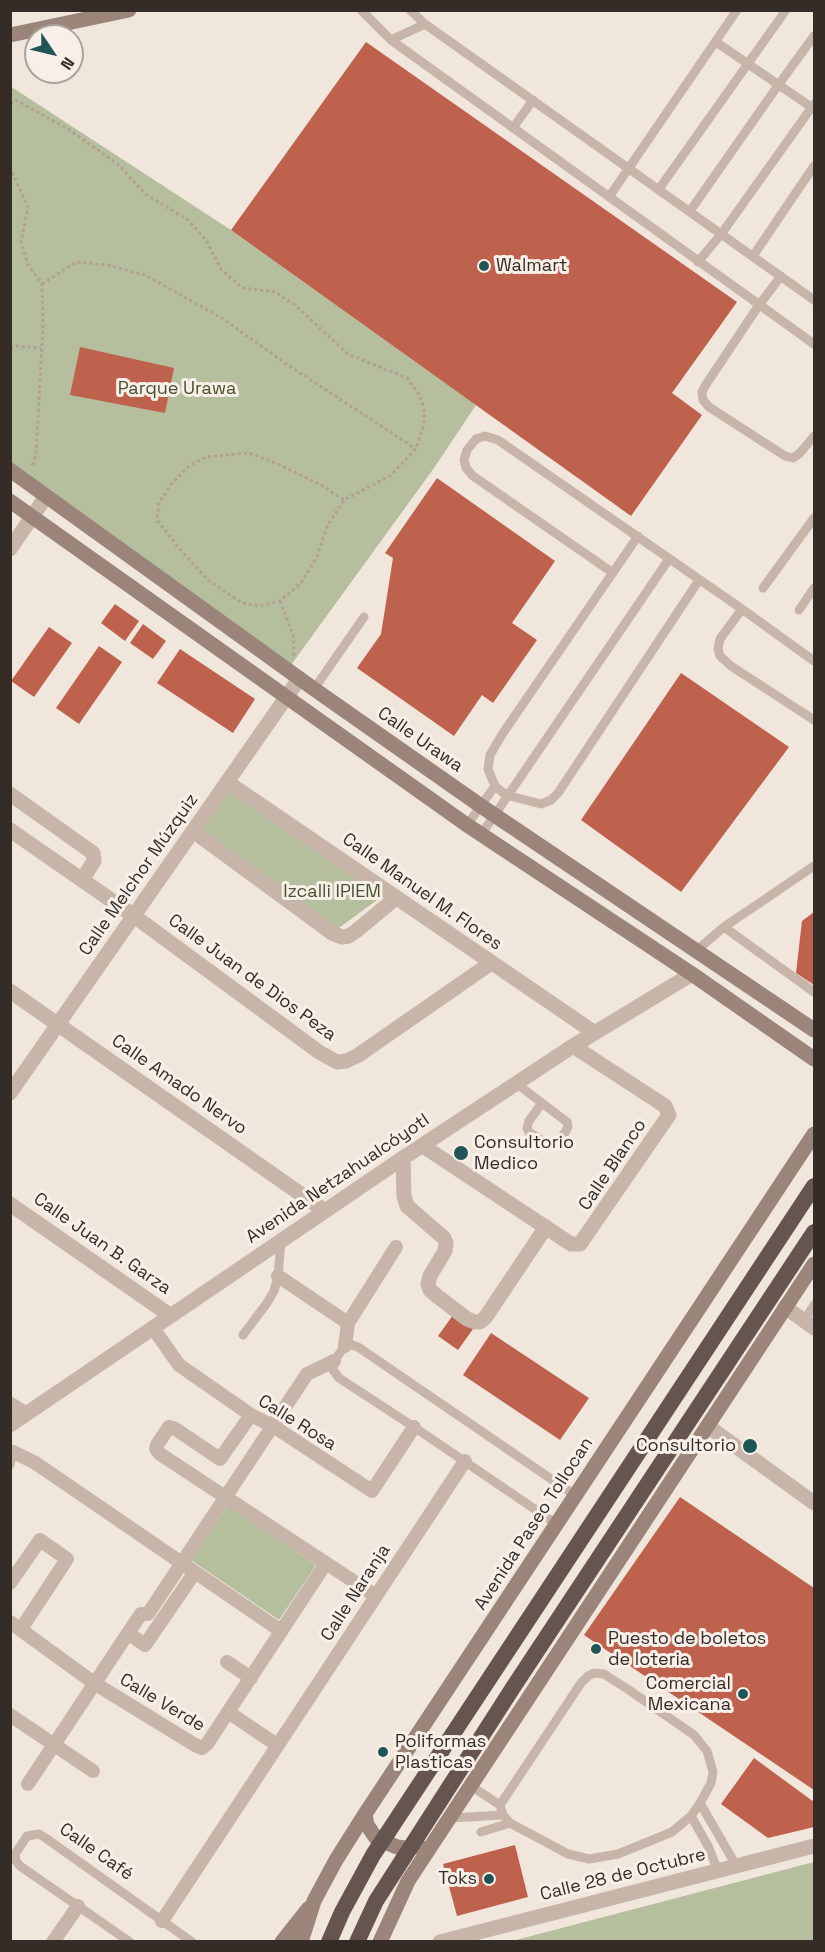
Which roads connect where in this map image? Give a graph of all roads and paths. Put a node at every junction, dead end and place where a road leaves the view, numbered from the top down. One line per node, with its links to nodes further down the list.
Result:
1 (129, 10): 7 (main road)
2 (361, 10): 9 (lane)
3 (410, 10): 6 (lane)
4 (737, 10): 10 (lane)
5 (781, 12): 11 (lane)
6 (425, 24): 9 (lane); 13 (lane)
7 (13, 32)
8 (814, 36): 12 (lane)
9 (391, 40): 16 (lane)
10 (716, 42): 11 (lane); 19 (lane)
11 (748, 63): 12 (lane); 20 (lane)
12 (779, 84): 15 (lane); 22 (lane)
13 (533, 100): 16 (lane); 19 (lane)
14 (10, 103): 34 (path)
15 (814, 107): 23 (lane)
16 (513, 128): 21 (lane)
17 (814, 165): 24 (lane)
18 (10, 167): 27 (path)
19 (628, 168): 20 (lane); 21 (lane)
20 (659, 189): 22 (lane)
21 (609, 197): 25 (lane)
22 (690, 211): 23 (lane)
23 (722, 233): 24 (lane); 25 (lane)
24 (753, 256): 26 (lane)
25 (698, 262): 29 (lane)
26 (781, 276): 28 (lane); 29 (lane)
27 (42, 284): 32 (path); 34 (path)
28 (814, 300)
29 (759, 305): 30 (lane); 33 (lane)
30 (814, 344)
31 (10, 348): 32 (path)
32 (42, 348): 36 (path)
33 (814, 436)
34 (416, 448): 38 (path)
35 (10, 470): 36 (main road, Calle Urawa)
36 (28, 482): 37 (main road, Calle Urawa)
37 (47, 495): 40 (street); 54 (main road, Calle Urawa)
38 (344, 500): 49 (path); 49 (path)
39 (10, 501): 40 (main road)
40 (33, 517): 43 (street); 56 (main road)
41 (814, 518): 47 (lane)
42 (638, 536): 44 (lane); 45 (lane); 45 (lane)
43 (10, 549)
44 (669, 559): 46 (lane); 61 (lane)
45 (613, 573): 59 (lane)
46 (699, 580): 50 (lane); 61 (lane)
47 (763, 588)
48 (814, 588): 51 (lane)
49 (280, 601): 54 (path)
50 (742, 609): 53 (lane); 57 (lane)
51 (798, 610)
52 (364, 617): 55 (lane)
53 (814, 661)
54 (294, 675): 55 (main road, Calle Urawa); 56 (street, Calle Melchor Múzquiz)
55 (314, 689): 62 (main road, Calle Urawa)
56 (285, 697): 58 (street, Calle Melchor Múzquiz); 63 (main road)
57 (814, 720)
58 (227, 782): 65 (street, Calle Melchor Múzquiz); 69 (street, Calle Manuel M. Flores)
59 (495, 786): 61 (lane); 62 (lane)
60 (10, 794): 68 (street)
61 (506, 795): 62 (lane)
62 (487, 811): 63 (lane); 66 (lane); 72 (main road, Calle Urawa)
63 (467, 825): 66 (main road)
64 (10, 830): 68 (street, Calle Juan de Dios Peza)
65 (193, 831): 69 (street); 70 (street, Calle Melchor Múzquiz)
66 (481, 835): 74 (main road)
67 (814, 866): 71 (lane)
68 (82, 880): 70 (street, Calle Juan de Dios Peza)
69 (396, 898): 73 (street, Calle Manuel M. Flores)
70 (134, 916): 73 (street, Calle Juan de Dios Peza); 77 (street, Calle Melchor Múzquiz)
71 (724, 927): 72 (lane); 76 (lane)
72 (697, 950): 78 (main road, Calle Urawa)
73 (491, 963): 79 (street, Calle Manuel M. Flores)
74 (692, 974): 79 (street, Avenida Netzahualcóyotl); 81 (main road)
75 (10, 991): 77 (street, Calle Amado Nervo)
76 (814, 993)
77 (58, 1024): 83 (street, Calle Melchor Múzquiz); 92 (street, Calle Amado Nervo)
78 (814, 1030)
79 (595, 1033): 80 (street, Avenida Netzahualcóyotl)
80 (573, 1046): 82 (street, Avenida Netzahualcóyotl); 93 (street, Calle Blanco)
81 (814, 1059)
82 (517, 1084): 84 (lane); 87 (street, Avenida Netzahualcóyotl)
83 (10, 1093)
84 (542, 1103): 84 (lane)
85 (814, 1134): 88 (main road, Avenida Paseo Tollocan)
86 (814, 1145): 88 (main road)
87 (423, 1146): 89 (street, Avenida Netzahualcóyotl); 93 (street)
88 (800, 1155): 117 (main road, Avenida Paseo Tollocan)
89 (403, 1158): 92 (street, Avenida Netzahualcóyotl); 93 (street)
90 (814, 1186): 158 (highway, bridge)
91 (10, 1204): 101 (street, Calle Juan B. Garza)
92 (325, 1211): 95 (street, Avenida Netzahualcóyotl)
93 (546, 1227)
94 (814, 1232): 159 (highway, bridge)
95 (280, 1241): 98 (lane); 101 (street, Avenida Netzahualcóyotl)
96 (396, 1246): 102 (street)
97 (814, 1264): 100 (main road)
98 (278, 1276): 102 (street); 105 (lane)
99 (814, 1305): 103 (lane)
100 (785, 1307): 103 (street); 114 (main road)
101 (171, 1316): 104 (street, Avenida Netzahualcóyotl)
102 (348, 1323): 106 (street)
103 (809, 1325)
104 (153, 1328): 109 (street, Avenida Netzahualcóyotl); 110 (street, Calle Rosa)
105 (243, 1335)
106 (345, 1346): 107 (lane); 117 (lane)
107 (334, 1361): 112 (street); 113 (lane)
108 (10, 1404): 109 (street)
109 (26, 1414): 111 (street, Avenida Netzahualcóyotl)
110 (251, 1415): 112 (street, Calle Rosa); 118 (street)
111 (10, 1425)
112 (273, 1426): 113 (street, Calle Rosa); 118 (street)
113 (414, 1427): 116 (lane)
114 (709, 1427): 119 (street); 138 (main road)
115 (11, 1455): 121 (street)
116 (465, 1461): 120 (lane); 125 (street, Calle Naranja)
117 (576, 1496): 120 (main road, Avenida Paseo Tollocan)
118 (227, 1497): 121 (street); 122 (street)
119 (814, 1503)
120 (558, 1525): 141 (main road, Avenida Paseo Tollocan)
121 (182, 1563): 123 (street); 128 (street)
122 (326, 1563): 125 (street); 127 (street, Calle Verde)
123 (195, 1572): 127 (street); 128 (street)
124 (10, 1583): 126 (street)
125 (376, 1596): 135 (street, Calle Naranja)
126 (16, 1625): 131 (street, Calle Verde)
127 (281, 1631): 130 (street, Calle Verde)
128 (128, 1633): 131 (street)
129 (227, 1662): 130 (street)
130 (251, 1678): 132 (street, Calle Verde)
131 (94, 1683): 132 (street, Calle Verde); 134 (street)
132 (228, 1712): 135 (street)
133 (10, 1716): 134 (street)
134 (54, 1744): 136 (street); 137 (street)
135 (277, 1745): 152 (street, Calle Naranja)
136 (93, 1771)
137 (28, 1784)
138 (471, 1786): 140 (lane); 143 (main road)
139 (700, 1803): 140 (lane); 142 (lane); 148 (lane)
140 (502, 1810): 143 (lane); 144 (lane)
141 (365, 1814): 146 (main road); 150 (main road, Avenida Paseo Tollocan)
142 (691, 1816): 144 (lane); 149 (lane)
143 (450, 1818): 146 (main road)
144 (510, 1822): 145 (lane)
145 (481, 1832)
146 (435, 1839): 160 (main road)
147 (814, 1846): 148 (street, Calle 28 de Octubre)
148 (737, 1867): 149 (street, Calle 28 de Octubre)
149 (718, 1871): 161 (street, Calle 28 de Octubre)
150 (314, 1901): 156 (main road); 157 (main road, Avenida Paseo Tollocan)
151 (78, 1906): 152 (lane, Calle Café); 153 (street); 154 (lane, Calle Café)
152 (162, 1921): 155 (lane, Calle Café)
153 (53, 1941)
154 (130, 1941)
155 (192, 1941)
156 (282, 1941)
157 (301, 1941)
158 (329, 1941)
159 (357, 1941)
160 (380, 1941)
161 (441, 1941)

